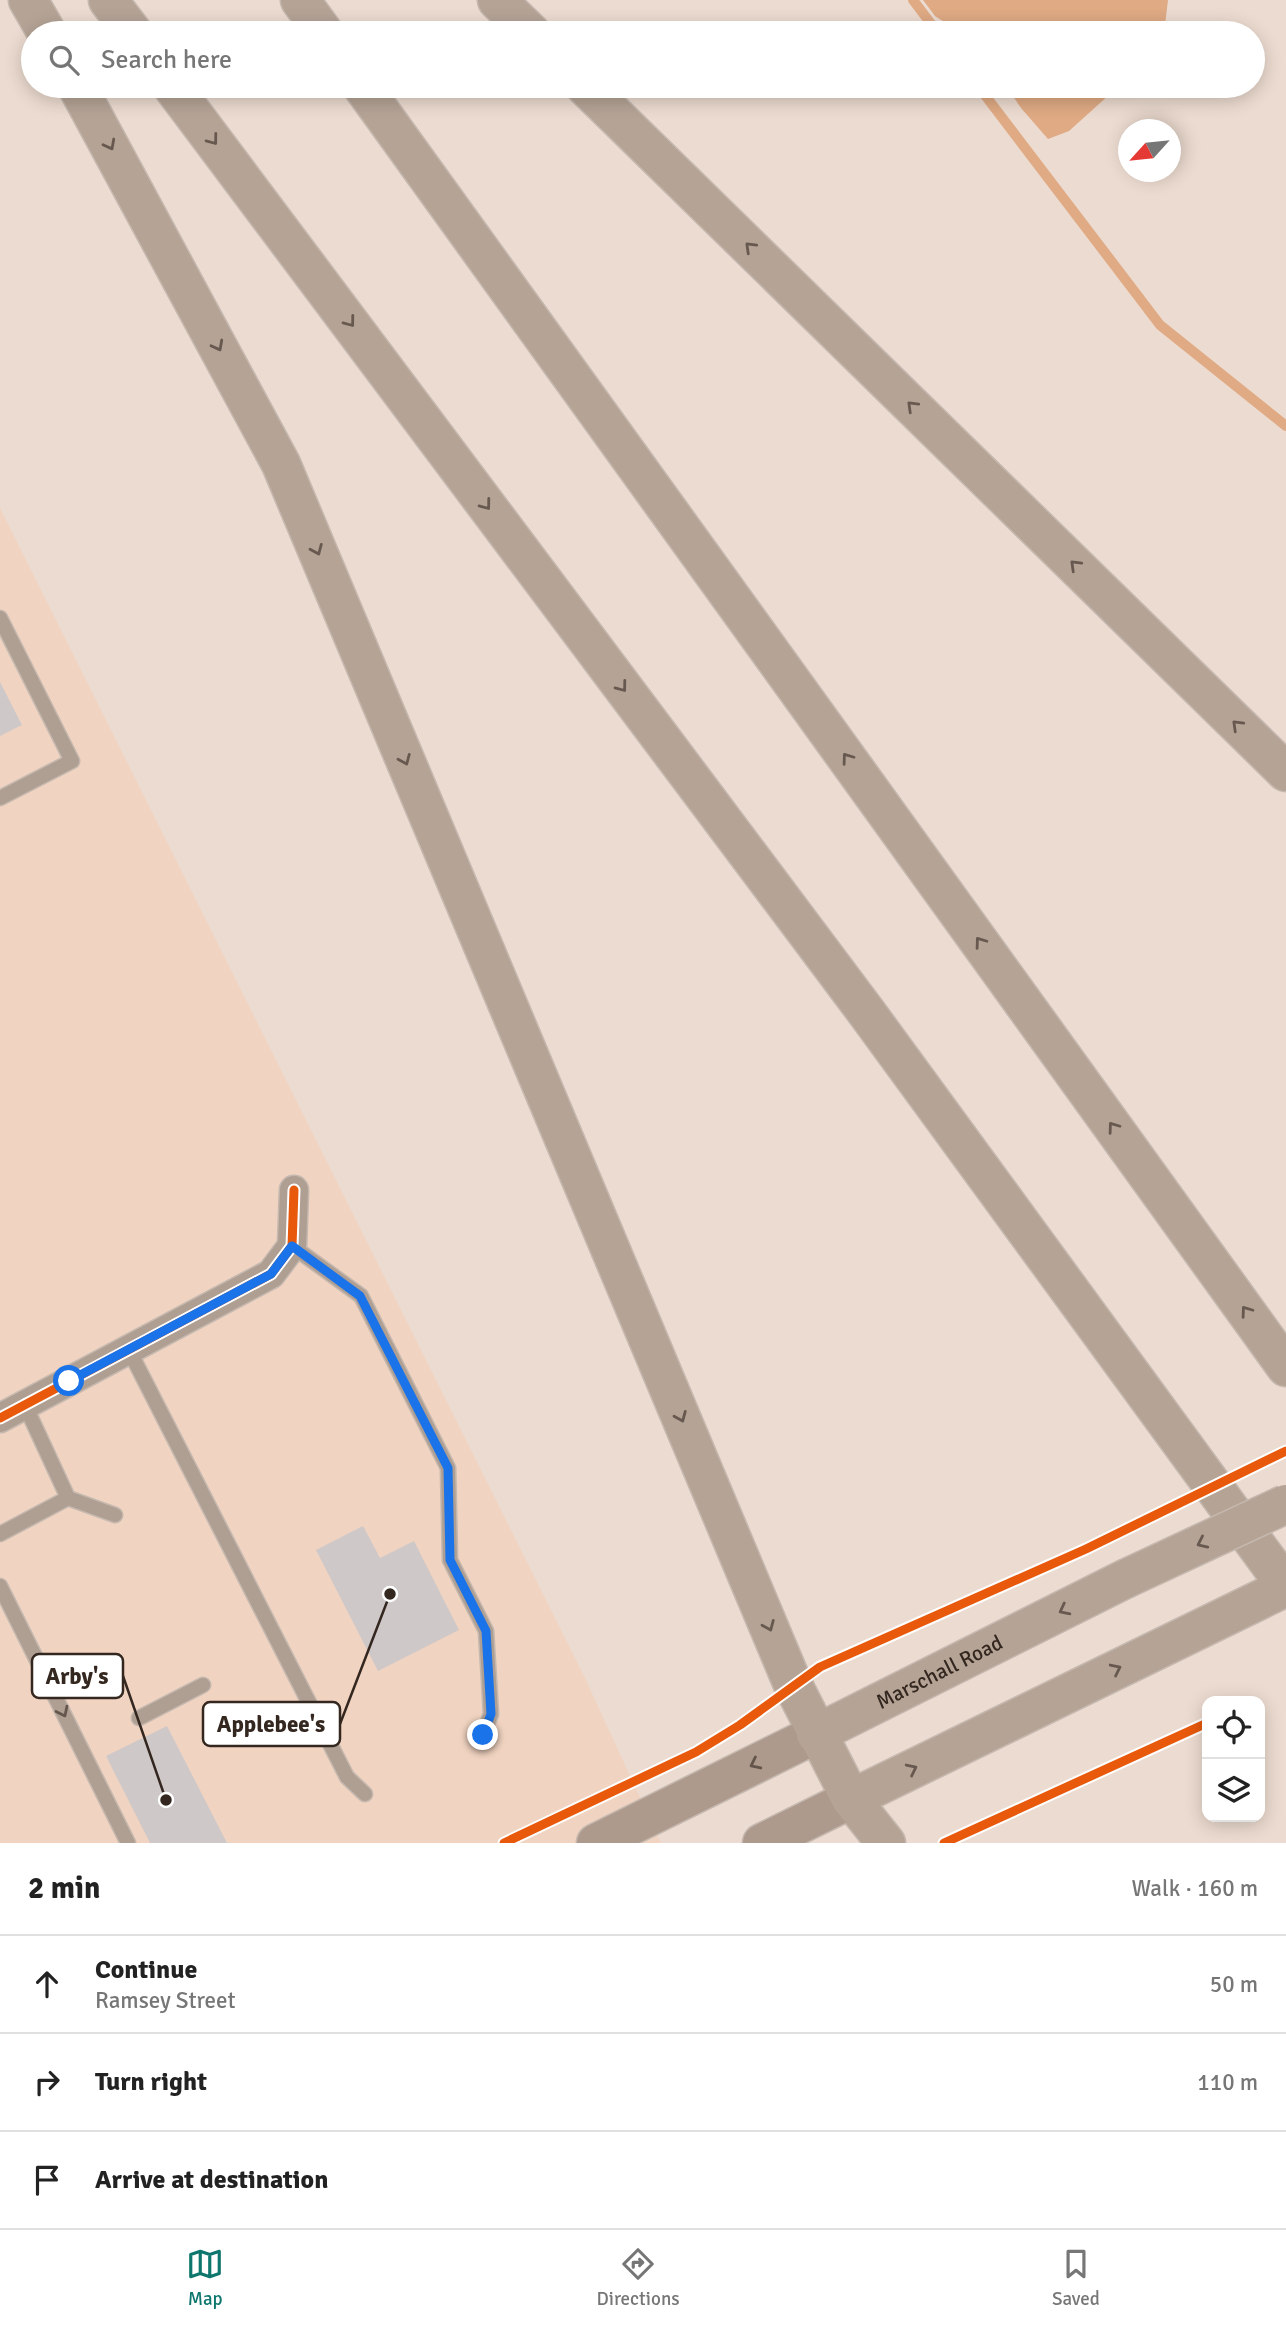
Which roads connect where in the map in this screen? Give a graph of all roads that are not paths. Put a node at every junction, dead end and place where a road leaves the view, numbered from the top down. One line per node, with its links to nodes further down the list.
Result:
1 (28, 0): 5 (highway)
2 (108, 0): 6 (highway)
3 (300, 0): 7 (highway)
4 (497, 0): 8 (highway)
5 (40, 21)
6 (124, 21)
7 (315, 21)
8 (519, 21)
9 (83, 98): 29 (highway, one-way to 29)
10 (181, 98): 26 (highway, one-way to 26)
11 (371, 98): 19 (highway, one-way to 11)
12 (597, 98): 14 (highway, one-way to 12)
13 (0, 618): 15 (lane)
14 (1286, 772)
15 (0, 799)
16 (294, 1190): 17 (street)
17 (292, 1246): 18 (street); 30 (lane)
18 (129, 1350): 20 (street); 31 (lane)
19 (1286, 1367)
20 (12, 1411): 21 (lane)
21 (68, 1498): 23 (lane); 24 (lane)
22 (1286, 1504): 29 (highway, Marschall Road, one-way to 29, bridge)
23 (115, 1515)
24 (0, 1534)
25 (0, 1586): 33 (lane, one-way to 33)
26 (1286, 1587): 32 (highway, one-way to 26)
27 (203, 1685): 28 (lane)
28 (139, 1718)
29 (816, 1734): 32 (highway); 34 (main road, Marschall Road, one-way to 34)
30 (483, 1735)
31 (365, 1794)
32 (851, 1799): 35 (main road); 36 (highway)
33 (128, 1843)
34 (596, 1843)
35 (762, 1843)
36 (886, 1843)

